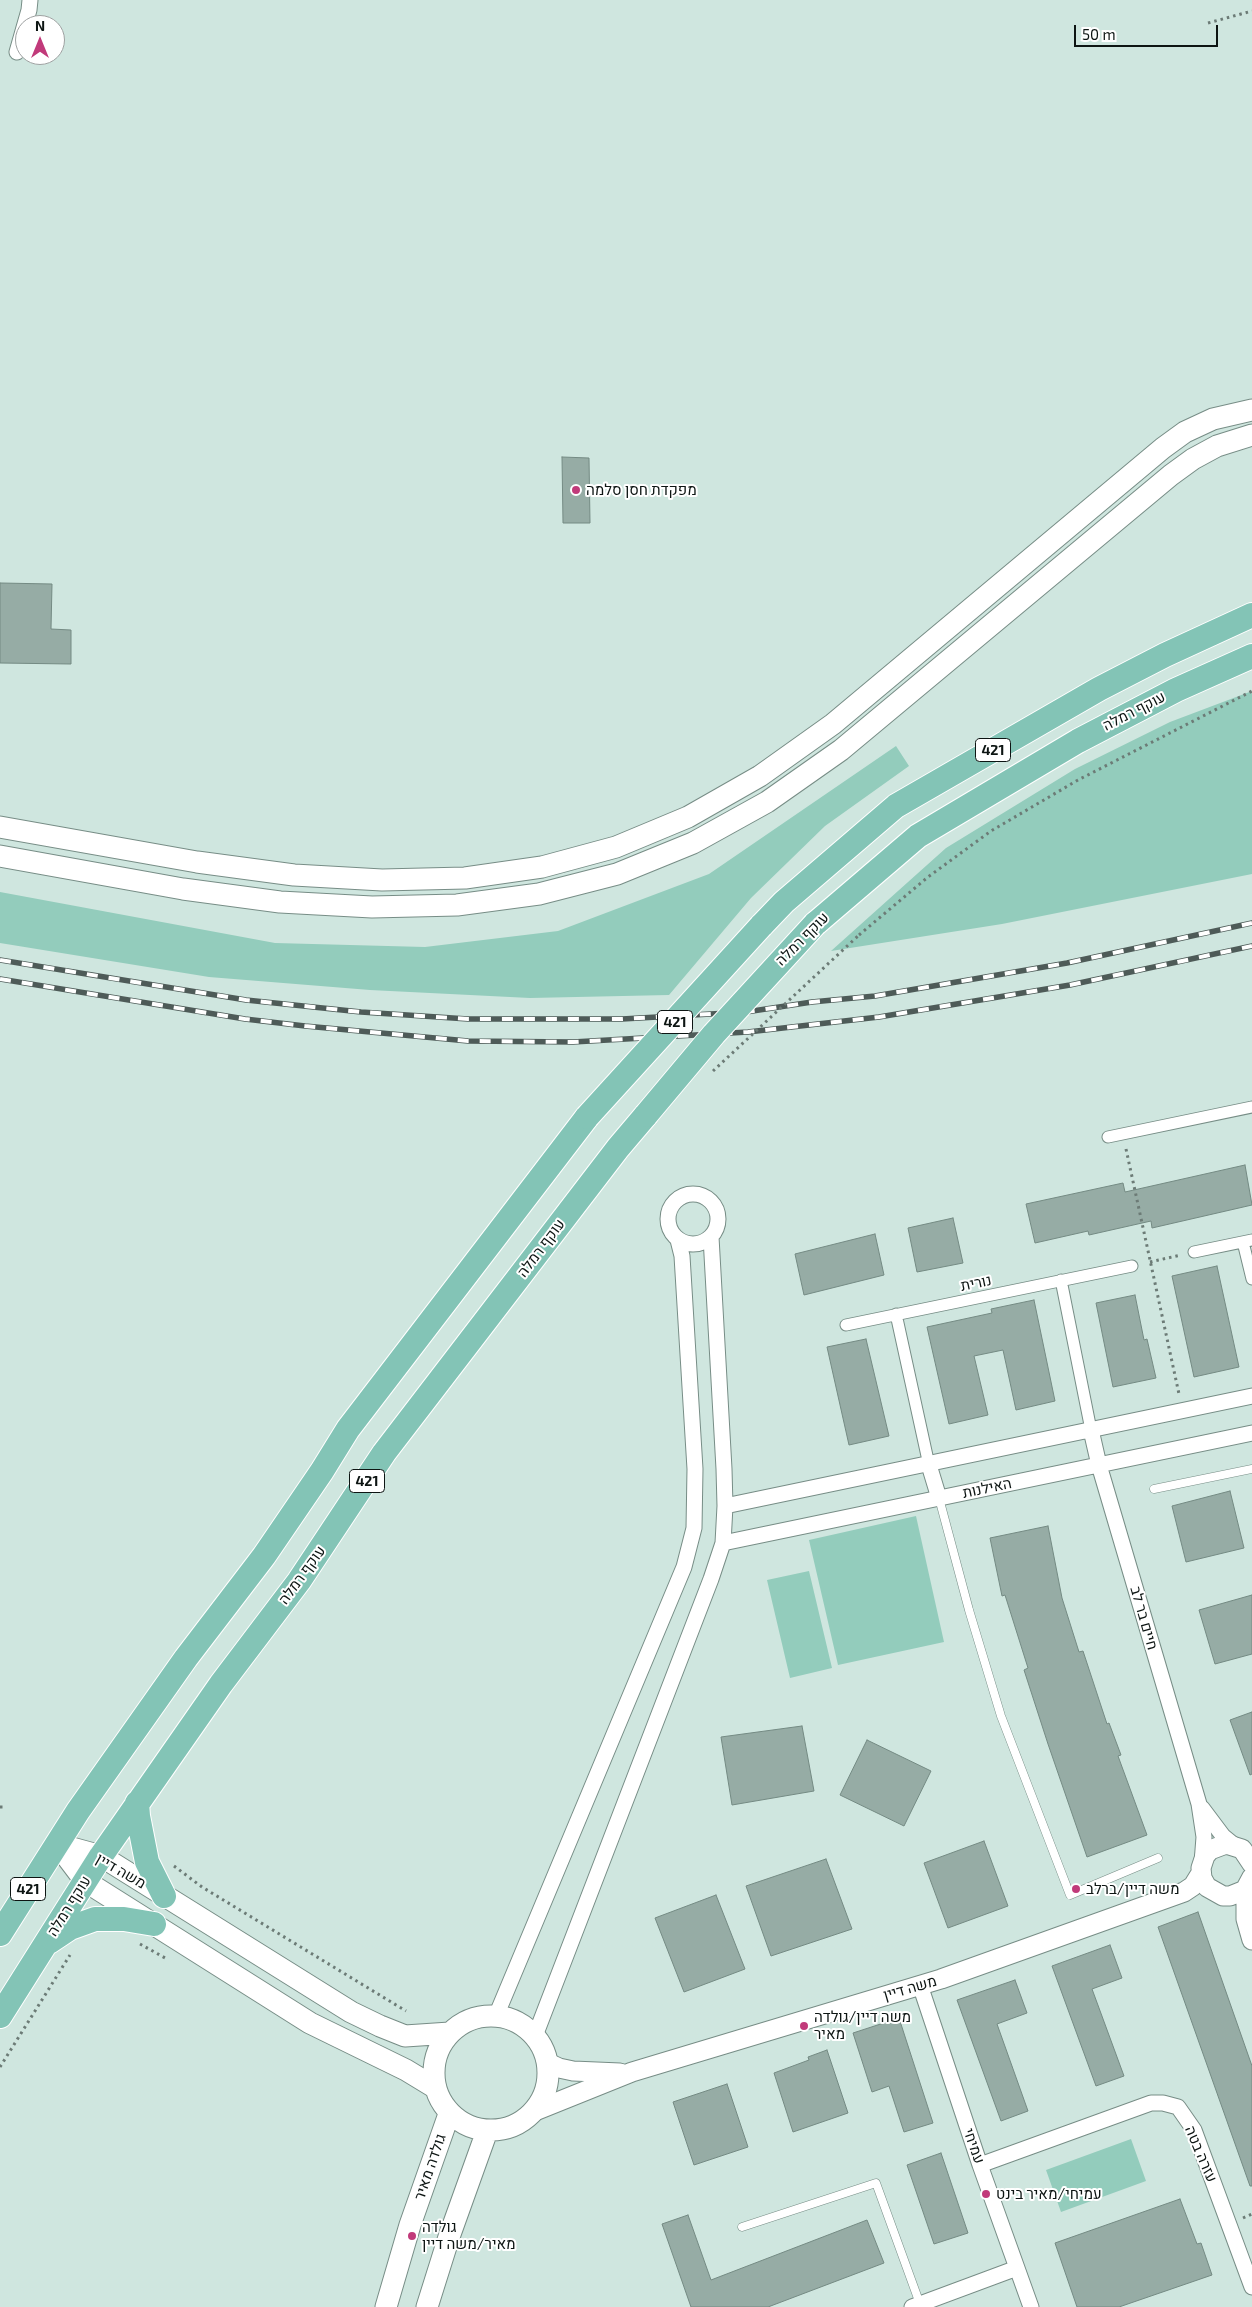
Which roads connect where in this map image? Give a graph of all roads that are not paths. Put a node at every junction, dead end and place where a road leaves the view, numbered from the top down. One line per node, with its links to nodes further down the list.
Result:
1 (30, 0): 2 (street)
2 (28, 15)
3 (1252, 410): 7 (main road)
4 (1252, 435): 8 (main road)
5 (1252, 615): 32 (main road, 421, bridge)
6 (1252, 656): 30 (main road, עוקף רמלה / 421, bridge)
7 (0, 827)
8 (0, 856)
9 (1252, 1107): 10 (street)
10 (1108, 1137)
11 (711, 1237): 12 (street); 12 (street); 28 (street)
12 (678, 1240): 49 (street)
13 (1248, 1241): 14 (street); 16 (street)
14 (1194, 1252)
15 (1132, 1266): 17 (street, נורית)
16 (1252, 1279)
17 (1062, 1280): 18 (street, נורית); 21 (street)
18 (896, 1314): 19 (street, נורית); 23 (street)
19 (846, 1325)
20 (1252, 1396): 21 (street)
21 (1091, 1430): 23 (street); 24 (street, חיים בר לב)
22 (1252, 1433): 24 (street, האילנות)
23 (929, 1464): 27 (street); 28 (street)
24 (1099, 1465): 27 (street, האילנות); 31 (street, חיים בר לב)
25 (1252, 1469): 26 (lane)
26 (1154, 1489)
27 (939, 1498): 29 (street, האילנות); 35 (lane)
28 (725, 1506): 29 (street)
29 (722, 1543): 51 (street)
30 (137, 1803): 34 (main road, עוקף רמלה / 421); 42 (main road)
31 (1199, 1804): 33 (street, חיים בר לב); 37 (street, חיים בר לב)
32 (57, 1844): 34 (main road, משה דיין); 39 (main road, משה דיין); 44 (main road, 421)
33 (1234, 1845): 36 (street); 37 (street, משה דיין)
34 (100, 1856): 39 (main road, עוקף רמלה / 421); 42 (main road, משה דיין)
35 (1158, 1858)
36 (1252, 1864)
37 (1201, 1868): 40 (street, משה דיין); 41 (street)
38 (1252, 1877): 41 (street, משה דיין); 45 (street)
39 (85, 1880): 43 (main road, משה דיין); 46 (main road, עוקף רמלה / 421)
40 (1184, 1892): 41 (street, משה דיין); 47 (street, משה דיין)
41 (1217, 1893): 45 (street)
42 (164, 1896): 50 (main road, משה דיין)
43 (154, 1924): 46 (main road); 54 (main road, משה דיין)
44 (0, 1934)
45 (1251, 1936)
46 (42, 1949): 48 (main road, עוקף רמלה / 421)
47 (920, 1985): 53 (street, משה דיין); 58 (street, עמיחי)
48 (0, 2016)
49 (496, 2016): 50 (main road); 51 (main road)
50 (450, 2033): 54 (main road)
51 (534, 2036): 52 (main road)
52 (548, 2063): 53 (street, משה דיין); 55 (main road)
53 (632, 2072): 55 (street, משה דיין)
54 (434, 2087): 56 (main road)
55 (535, 2110): 57 (main road)
56 (449, 2114): 57 (main road); 63 (main road, גולדה מאיר)
57 (487, 2131): 64 (main road)
58 (980, 2165): 60 (street, עמיחי); 61 (street, עזרה בטה)
59 (742, 2227): 62 (lane)
60 (1017, 2268): 62 (street); 65 (street, עמיחי)
61 (1252, 2287)
62 (916, 2306)
63 (386, 2307)
64 (427, 2307)
65 (1031, 2307)

